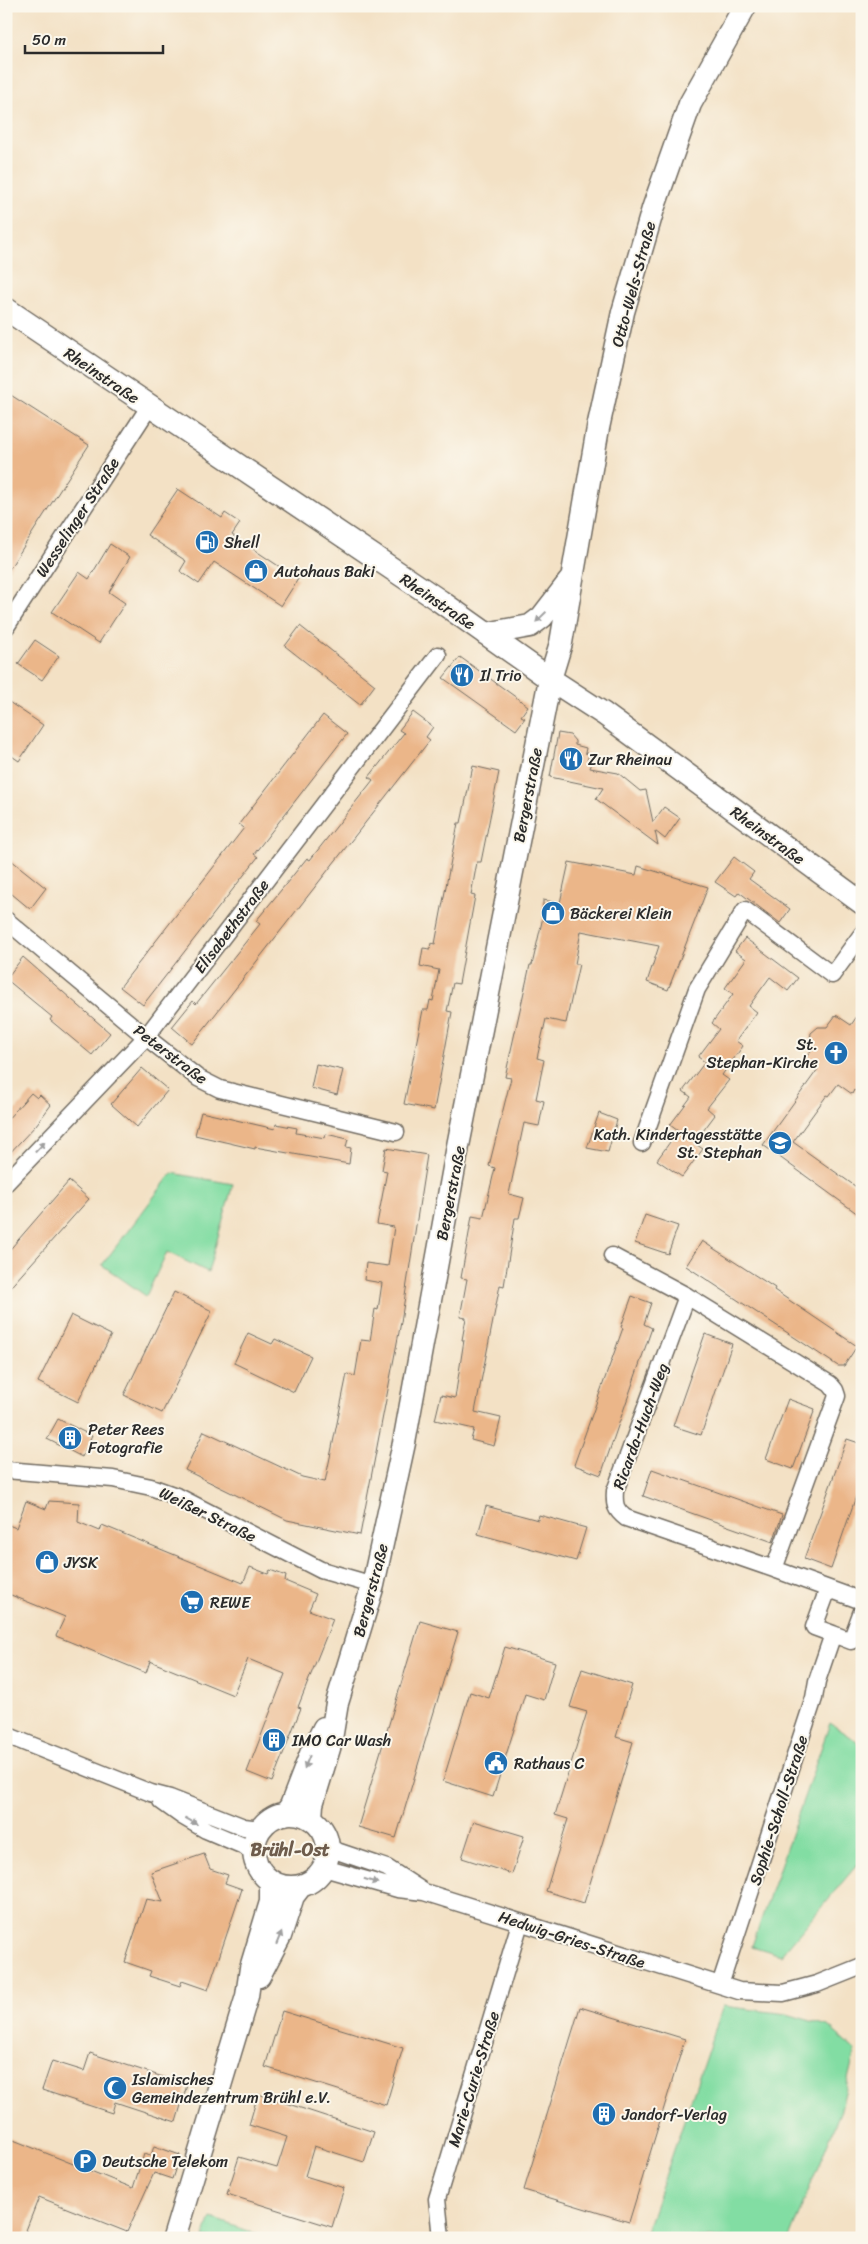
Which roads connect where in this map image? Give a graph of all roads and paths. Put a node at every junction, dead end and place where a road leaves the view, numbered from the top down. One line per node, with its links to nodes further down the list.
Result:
1 (745, 6): 4 (street, Otto-Wels-Straße)
2 (6, 309): 3 (street, Rheinstraße)
3 (149, 407): 5 (street, Wesselinger Straße); 6 (street, Rheinstraße)
4 (572, 579): 6 (street, Otto-Wels-Straße, one-way to 6); 8 (street, Otto-Wels-Straße)
5 (6, 627)
6 (486, 634): 8 (street, Rheinstraße)
7 (438, 655): 12 (street, Elisabethstraße)
8 (550, 679): 9 (street, Rheinstraße); 20 (street, Bergerstraße)
9 (862, 903)
10 (6, 920): 12 (street, Peterstraße)
11 (862, 934): 14 (street)
12 (146, 1037): 13 (street, Peterstraße); 15 (street, Elisabethstraße, one-way to 12)
13 (396, 1132)
14 (642, 1143)
15 (6, 1182)
16 (612, 1256): 17 (street)
17 (687, 1296): 19 (street); 19 (street, Ricarda-Huch-Weg)
18 (6, 1470): 20 (street, Weißer Straße)
19 (774, 1569): 21 (street, Ricarda-Huch-Weg)
20 (373, 1585): 25 (street, Bergerstraße)
21 (828, 1589): 22 (street); 24 (street)
22 (862, 1601)
23 (862, 1612): 24 (street)
24 (833, 1634): 37 (street, Sophie-Scholl-Straße)
25 (337, 1703): 28 (street, Bergerstraße, one-way to 28); 29 (street, Bergerstraße)
26 (6, 1735): 27 (street)
27 (151, 1794): 30 (street); 31 (street, one-way to 31)
28 (286, 1814): 29 (street); 30 (street)
29 (311, 1819): 32 (street)
30 (260, 1829): 31 (street)
31 (254, 1854): 33 (street)
32 (326, 1858): 34 (street); 35 (street, Hedwig-Gries-Straße)
33 (271, 1882): 34 (street); 38 (street)
34 (300, 1887): 38 (street, one-way to 34)
35 (520, 1922): 37 (street, Hedwig-Gries-Straße); 40 (street, Marie-Curie-Straße)
36 (862, 1966): 37 (street, Hedwig-Gries-Straße)
37 (720, 1986)
38 (248, 1996): 39 (street)
39 (174, 2238)
40 (441, 2238)

